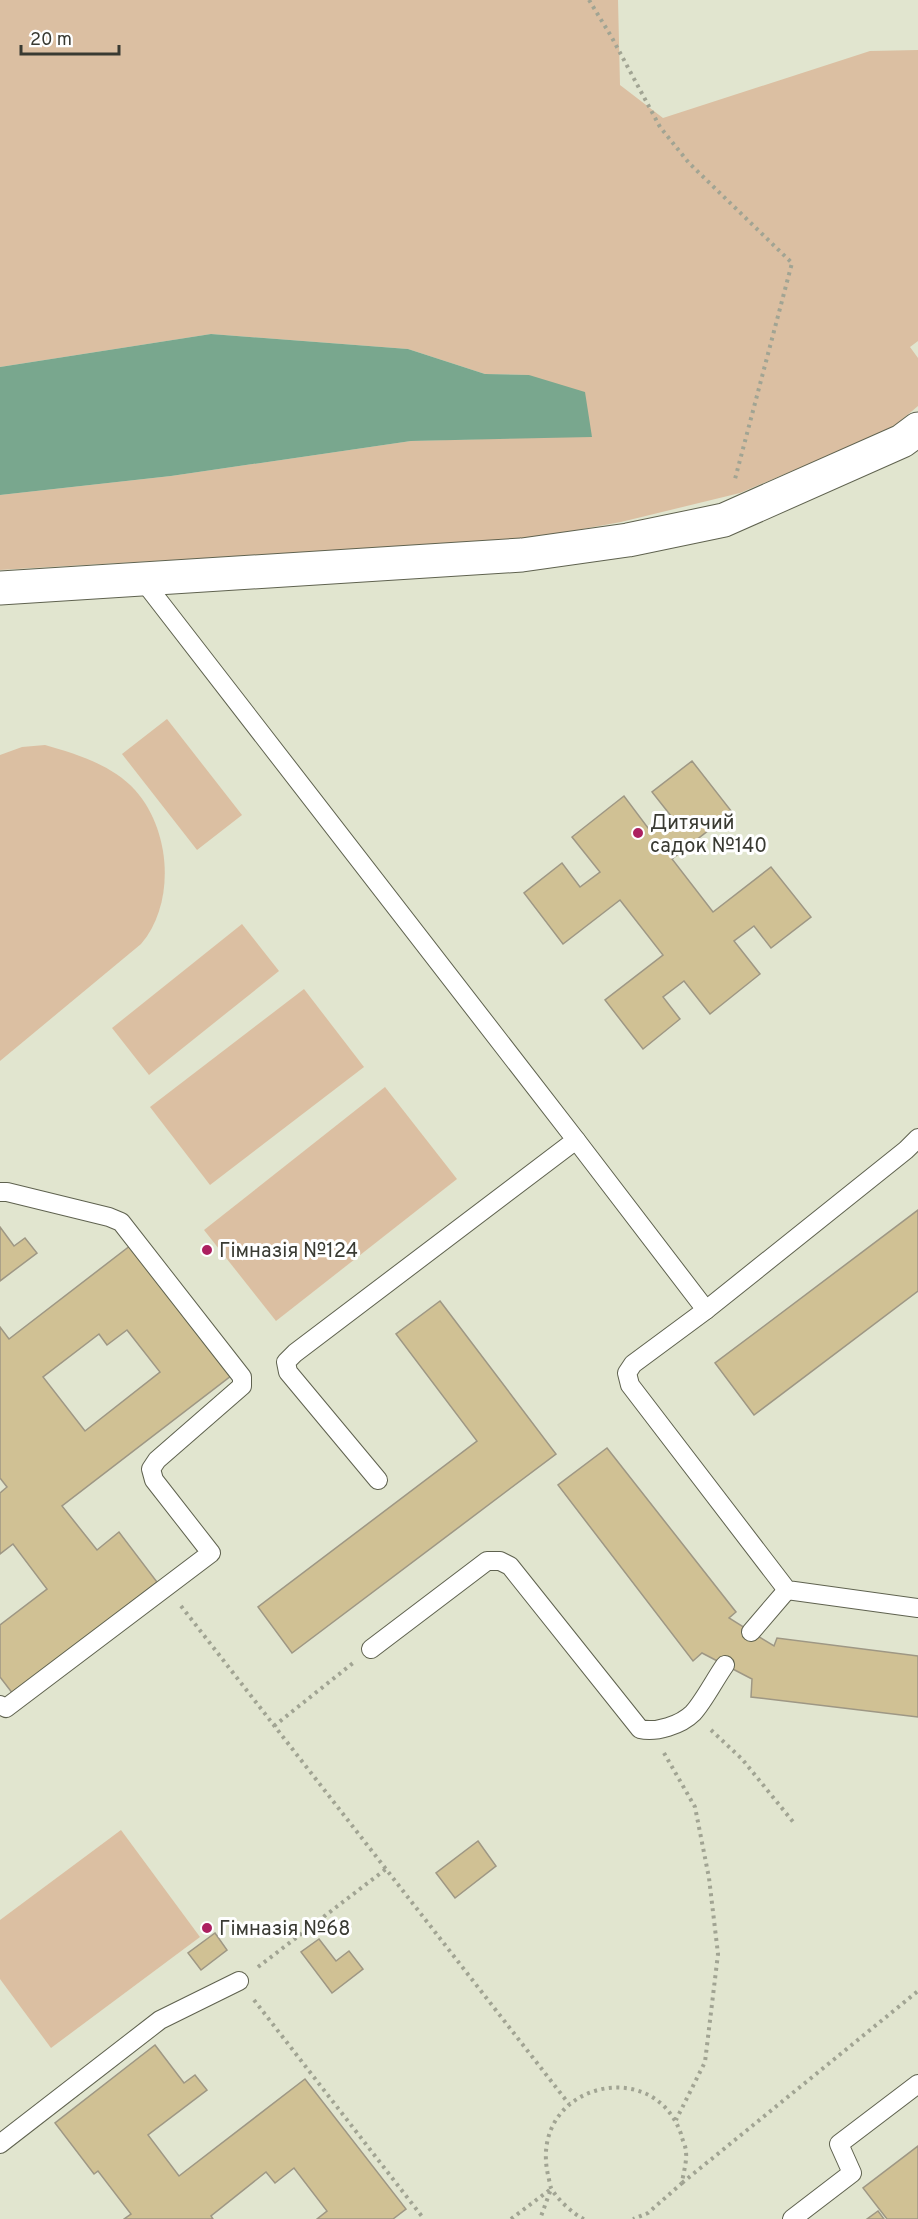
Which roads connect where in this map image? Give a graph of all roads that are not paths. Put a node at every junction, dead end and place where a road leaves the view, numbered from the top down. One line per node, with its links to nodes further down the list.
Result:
1 (918, 429): 2 (street)
2 (141, 578): 3 (street); 5 (lane)
3 (0, 588)
4 (918, 1138): 7 (lane)
5 (576, 1140): 7 (lane); 8 (lane)
6 (0, 1192): 14 (lane)
7 (706, 1310): 9 (lane)
8 (378, 1480)
9 (787, 1590): 10 (lane); 11 (lane)
10 (918, 1608)
11 (751, 1632)
12 (371, 1649): 13 (lane)
13 (725, 1665)
14 (0, 1705)
15 (239, 1981): 17 (lane)
16 (918, 2084): 18 (lane)
17 (0, 2144)
18 (792, 2219)

